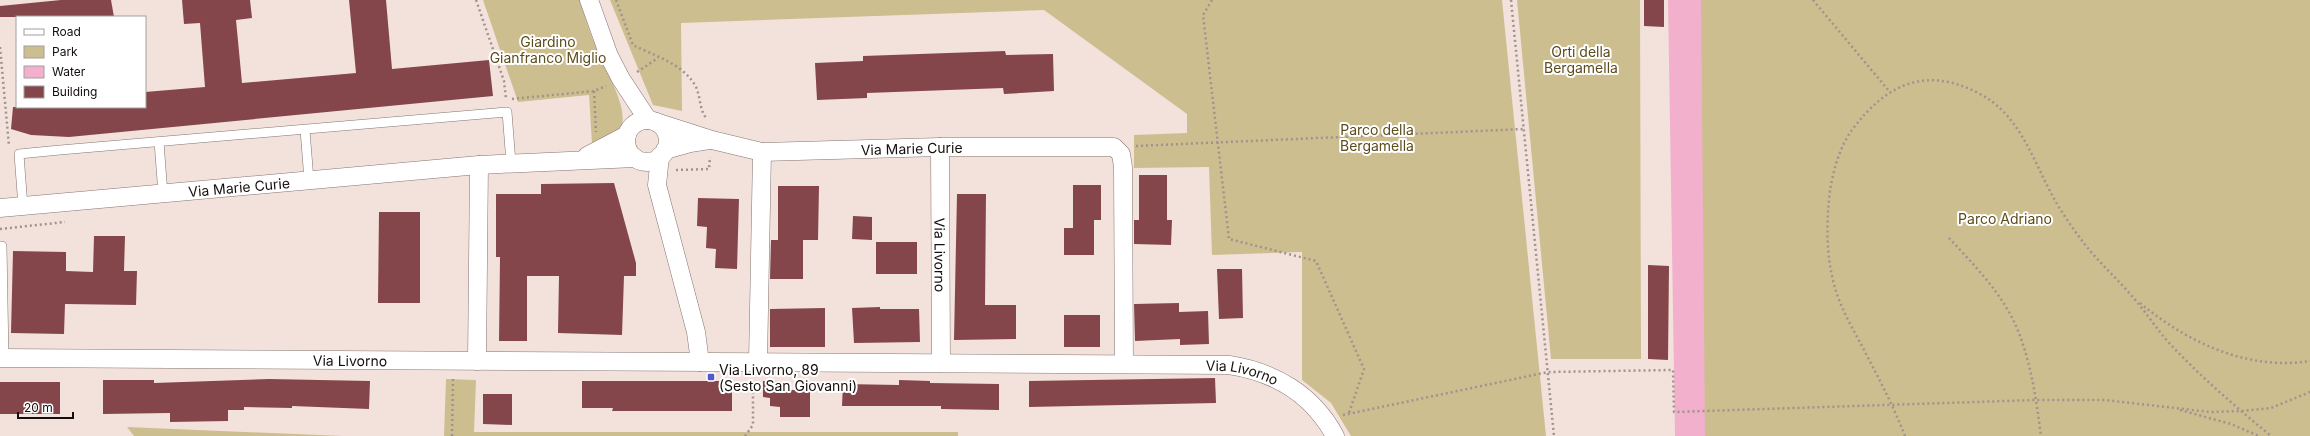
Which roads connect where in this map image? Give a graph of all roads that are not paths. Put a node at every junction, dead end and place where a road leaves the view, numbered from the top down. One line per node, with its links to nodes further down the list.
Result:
1 (589, 0): 2 (street)
2 (620, 79): 3 (street); 5 (street)
3 (652, 121): 5 (street); 6 (street, Via Marie Curie); 11 (street)
4 (305, 130): 7 (lane); 13 (lane); 15 (lane)
5 (628, 133): 10 (street); 12 (street, Via Marie Curie)
6 (712, 140): 9 (street, Via Marie Curie); 11 (street, Via Marie Curie)
7 (159, 142): 17 (lane); 18 (lane)
8 (940, 147): 9 (street, Via Marie Curie); 24 (street, Via Livorno); 25 (street, Via Marie Curie)
9 (762, 152): 26 (street)
10 (636, 158): 11 (street); 12 (street, Via Marie Curie); 16 (street)
11 (665, 159): 16 (street)
12 (578, 160): 13 (street, Via Marie Curie)
13 (511, 163): 14 (street, Via Marie Curie)
14 (479, 165): 15 (street, Via Marie Curie); 22 (street)
15 (309, 180): 17 (street, Via Marie Curie)
16 (657, 185): 23 (street)
17 (163, 194): 18 (street, Via Marie Curie)
18 (23, 207): 19 (street, Via Marie Curie)
19 (0, 208)
20 (0, 246): 21 (lane)
21 (2, 358): 22 (street, Via Livorno)
22 (477, 360): 23 (street, Via Livorno)
23 (700, 362): 26 (street, Via Livorno)
24 (941, 363): 25 (street, Via Livorno); 26 (street, Via Livorno)
25 (1124, 364): 27 (street, Via Livorno)
26 (759, 371)
27 (1335, 436)

